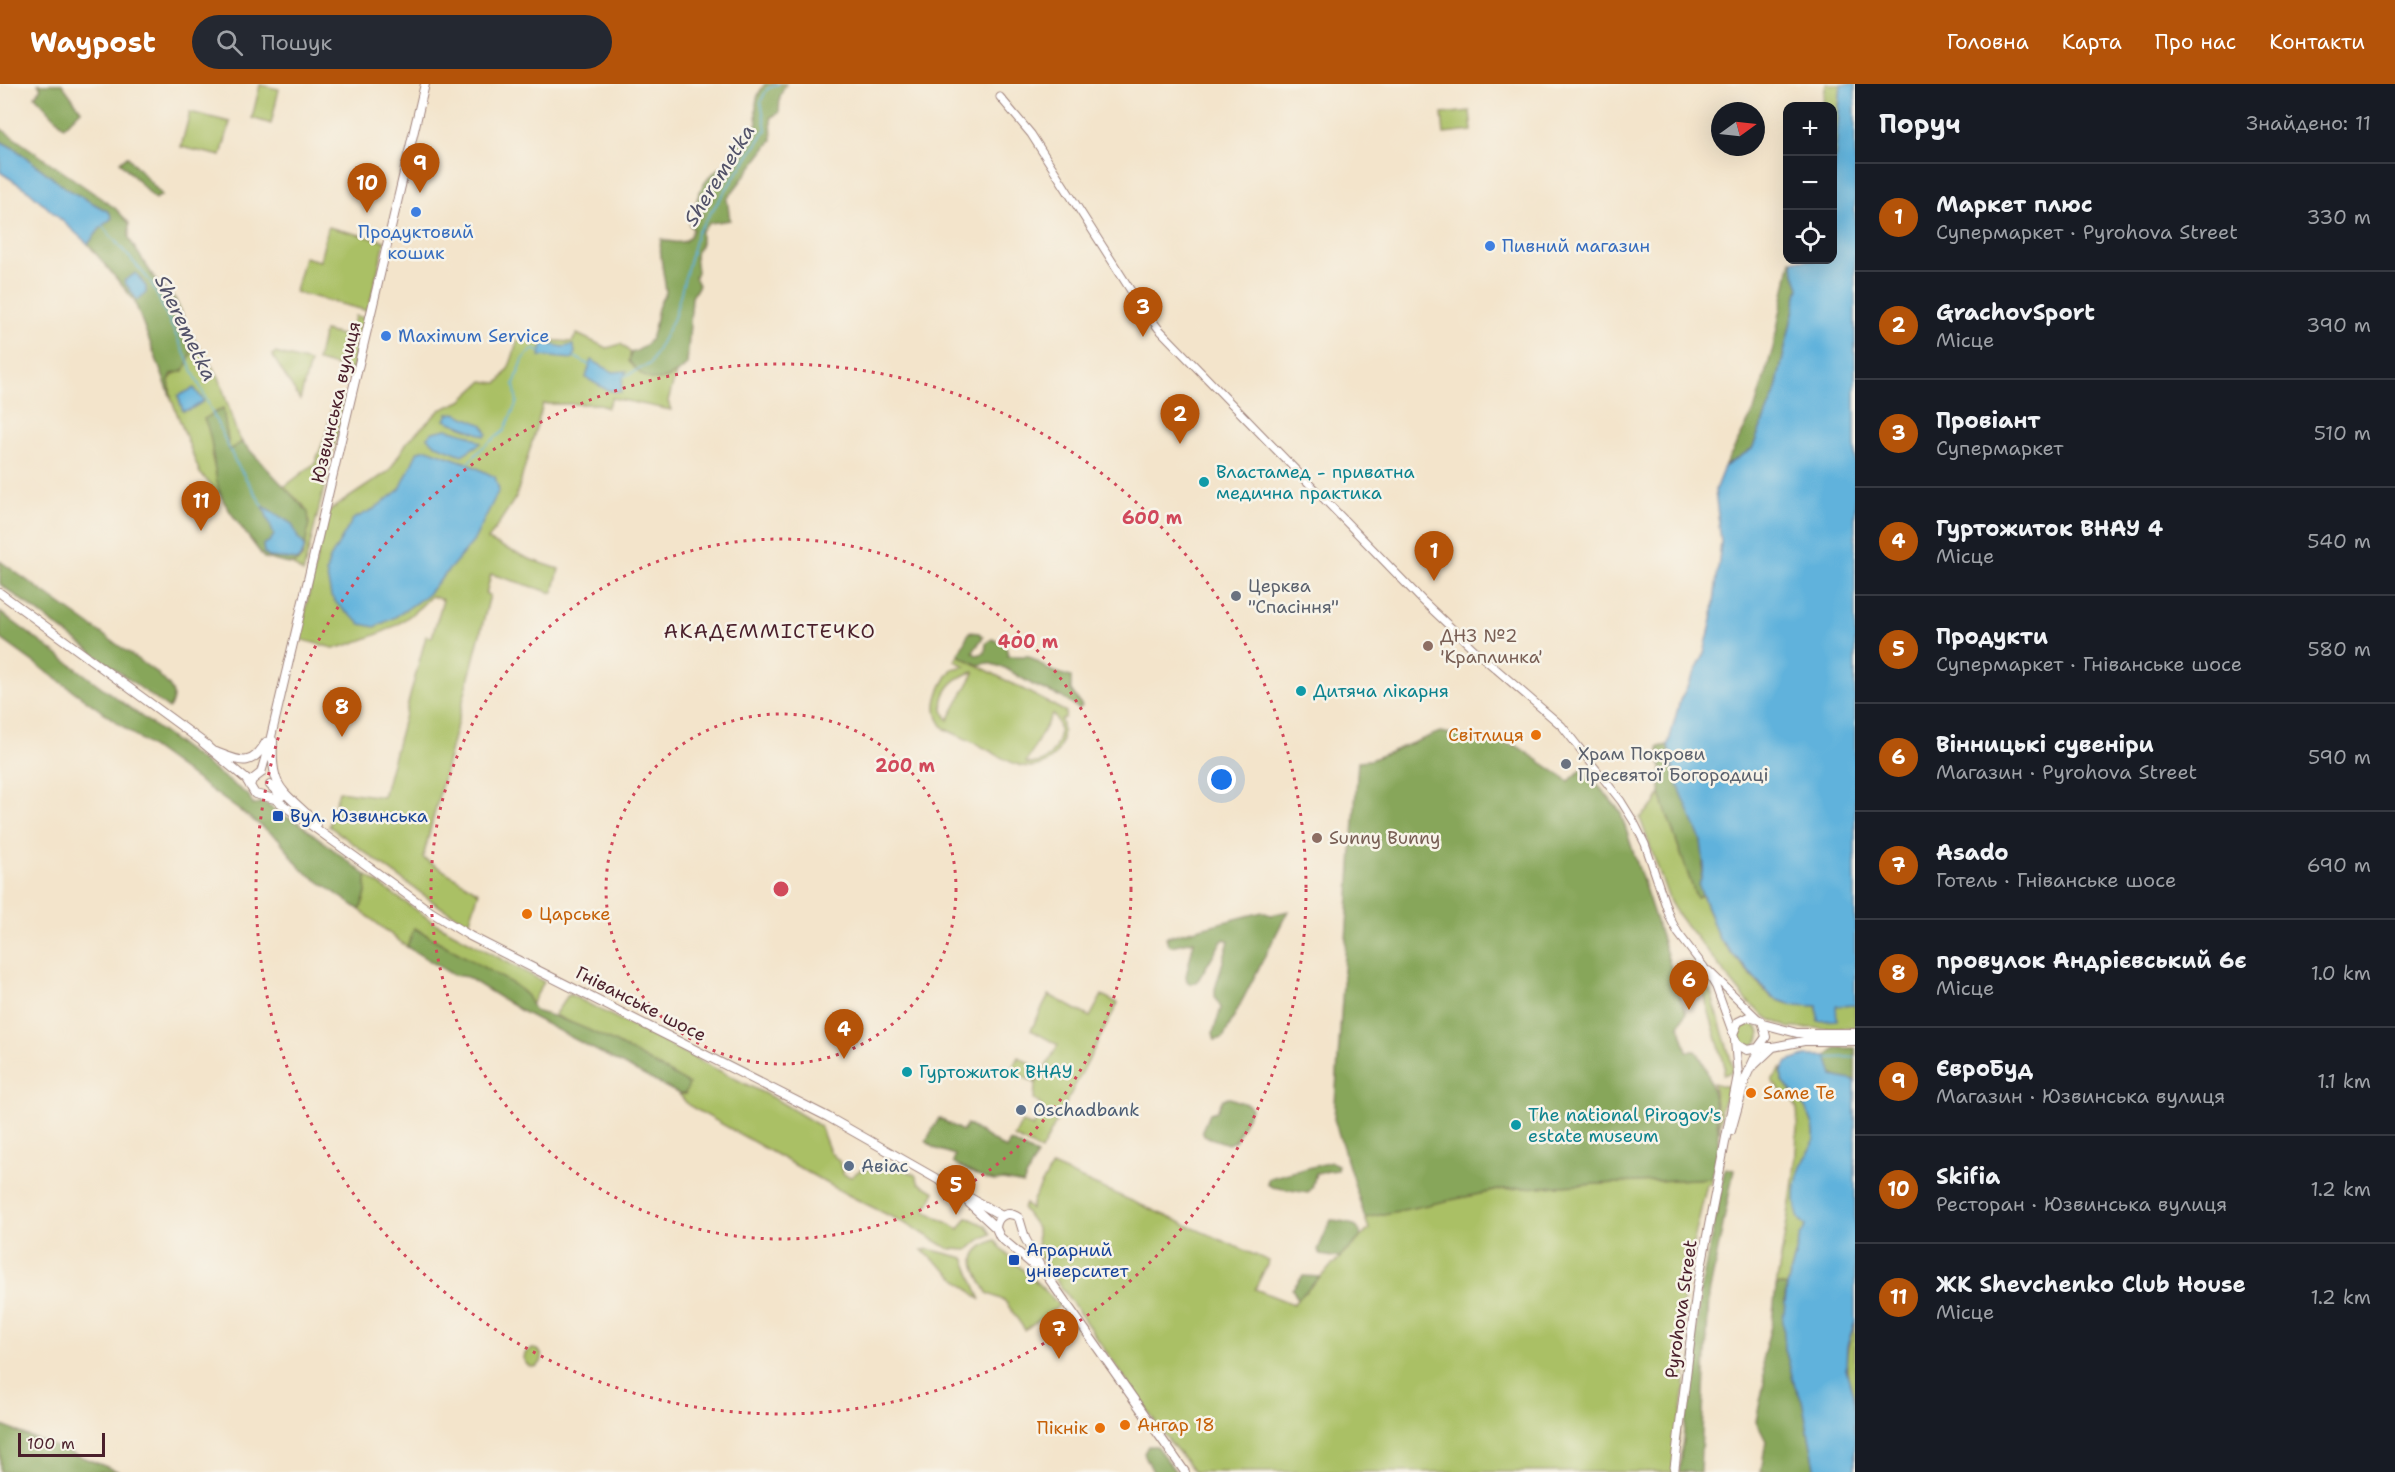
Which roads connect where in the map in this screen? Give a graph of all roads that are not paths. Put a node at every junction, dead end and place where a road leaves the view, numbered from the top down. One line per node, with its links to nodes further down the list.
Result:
1 (425, 84): 4 (main road, Юзвинська вулиця)
2 (1000, 97): 14 (street, Pyrohova Street)
3 (0, 593): 6 (main road)
4 (274, 727): 5 (main road); 7 (main road); 12 (main road)
5 (270, 741): 8 (main road); 9 (main road)
6 (203, 743): 7 (main road); 10 (main road)
7 (215, 751): 8 (main road)
8 (256, 777): 9 (main road); 10 (main road)
9 (269, 783): 11 (main road); 12 (main road, Гніванське шосе)
10 (250, 786): 11 (main road)
11 (262, 795): 13 (main road, Гніванське шосе)
12 (317, 824): 13 (main road, Гніванське шосе)
13 (335, 842): 23 (main road, Гніванське шосе)
14 (1704, 968): 15 (street, Pyrohova Street); 17 (street, Pyrohova Street)
15 (1761, 1022): 16 (main road); 17 (main road); 19 (main road)
16 (1855, 1033)
17 (1734, 1038): 19 (main road); 22 (main road, Pyrohova Street)
18 (1855, 1041): 20 (main road)
19 (1760, 1047): 20 (main road); 21 (main road, Pyrohova Street)
20 (1773, 1047): 21 (main road)
21 (1749, 1071): 22 (main road, Pyrohova Street)
22 (1724, 1152): 30 (main road, Pyrohova Street)
23 (940, 1181): 24 (main road, Гніванське шосе); 25 (main road, Гніванське шосе)
24 (1002, 1216): 25 (main road); 26 (main road, Гніванське шосе)
25 (996, 1228): 27 (main road, Гніванське шосе)
26 (1022, 1231): 27 (main road); 28 (main road, Гніванське шосе)
27 (1005, 1240): 28 (main road, Гніванське шосе)
28 (1062, 1295): 29 (main road, Гніванське шосе)
29 (1185, 1472)
30 (1674, 1472)

